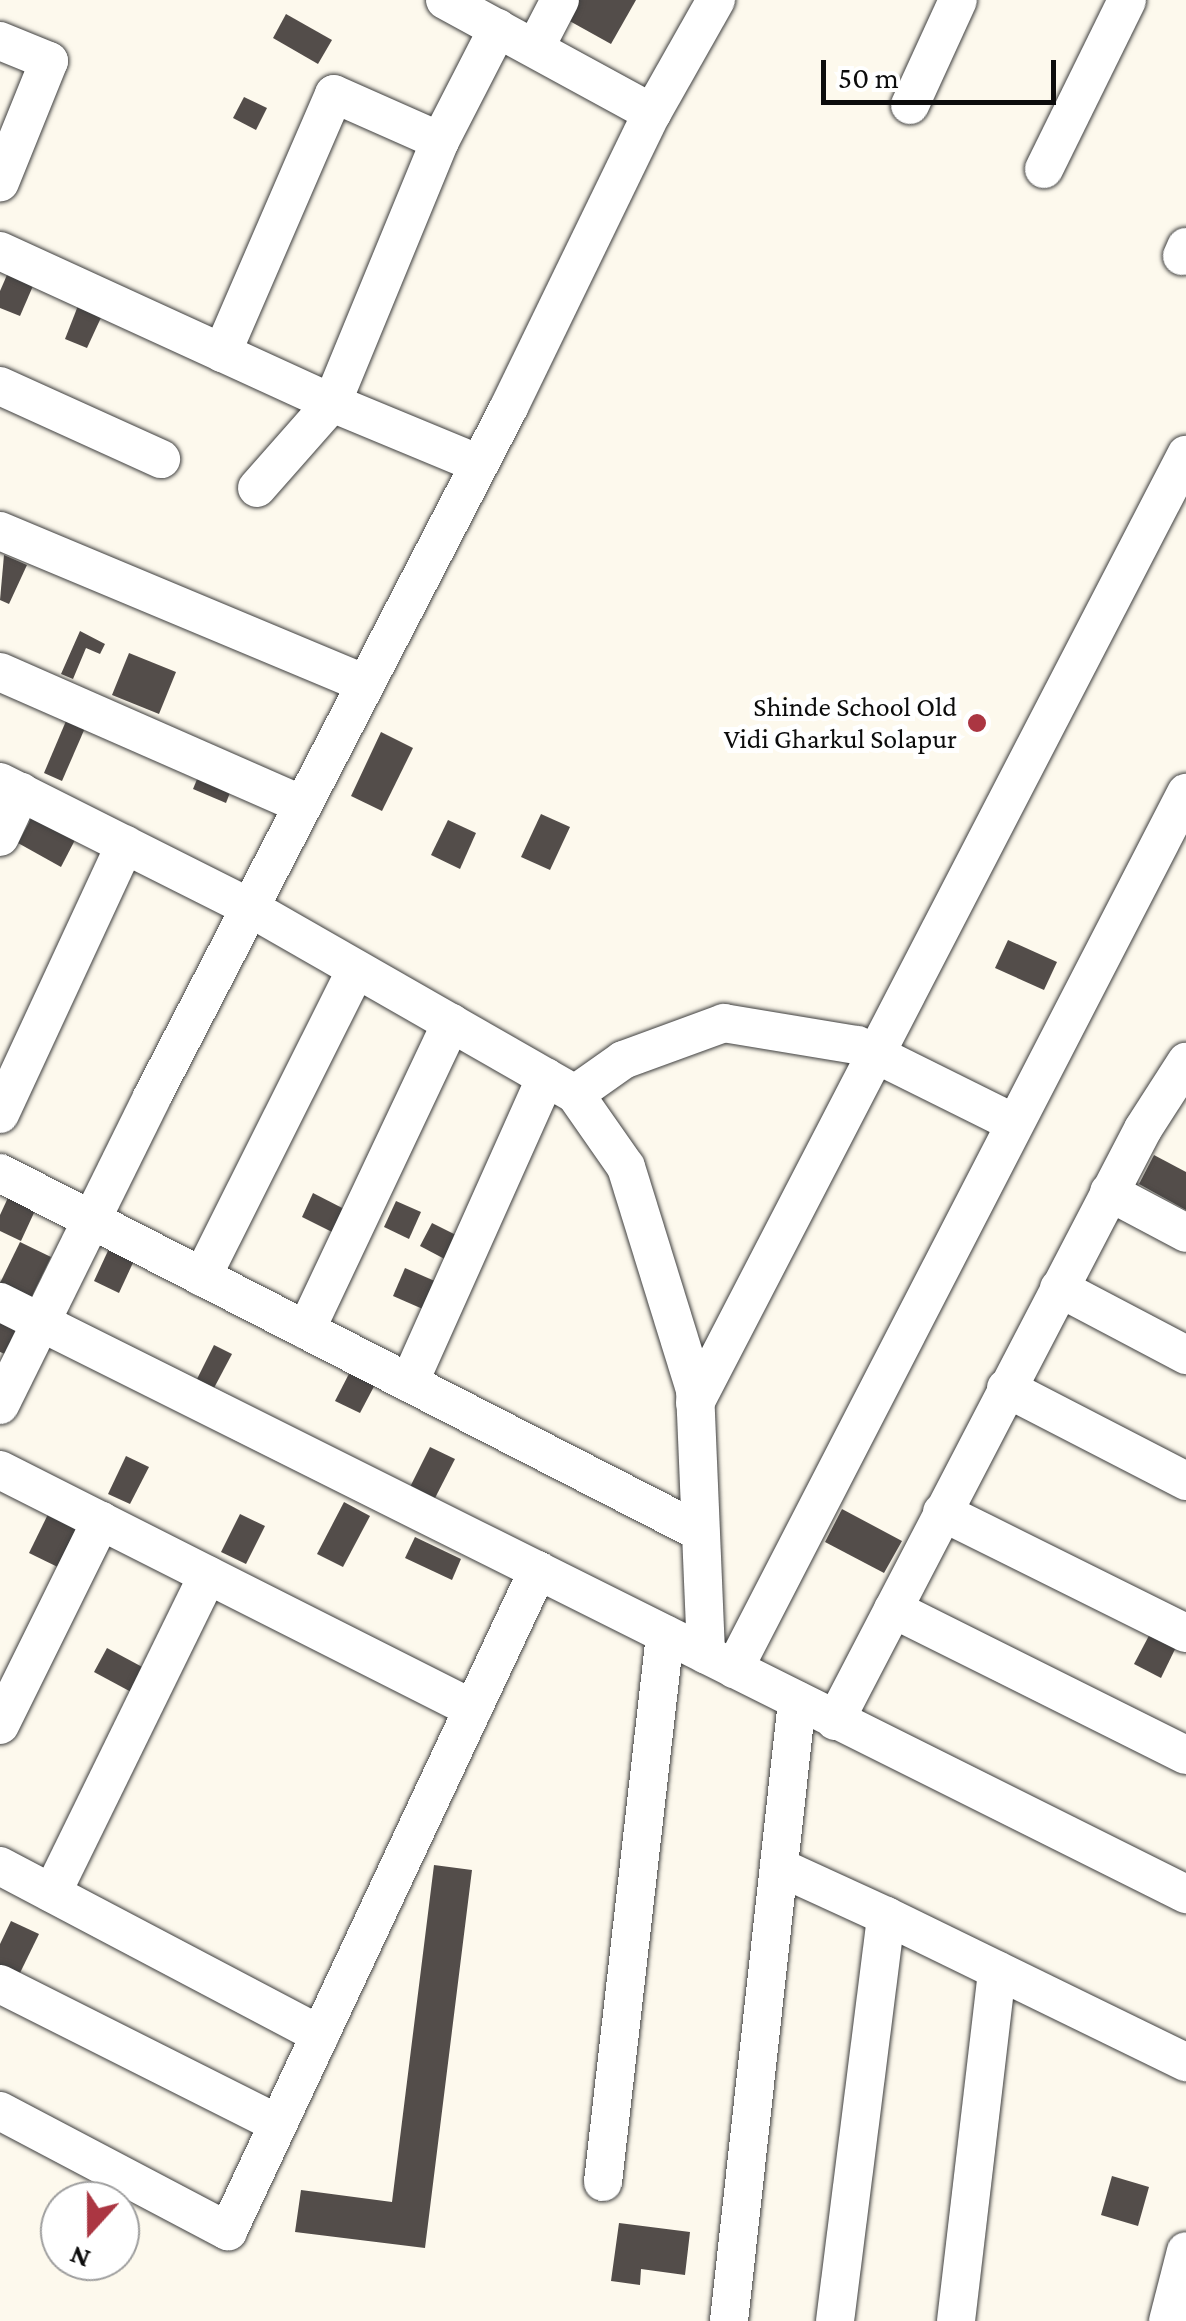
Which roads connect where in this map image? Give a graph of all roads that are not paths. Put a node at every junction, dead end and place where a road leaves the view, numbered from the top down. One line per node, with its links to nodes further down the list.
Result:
1 (445, 0): 6 (street)
2 (560, 0): 8 (street)
3 (716, 0): 10 (street)
4 (958, 0): 9 (street)
5 (1128, 0): 12 (street)
6 (498, 28): 8 (street); 11 (street)
7 (0, 42): 13 (street)
8 (535, 48): 10 (street)
9 (910, 104)
10 (652, 113): 20 (street)
11 (440, 140): 15 (street); 17 (street)
12 (1044, 168)
13 (1, 176)
14 (0, 251): 15 (street)
15 (222, 352): 17 (street)
16 (0, 386): 19 (street)
17 (332, 403): 20 (street); 21 (street)
18 (1186, 455): 33 (street)
19 (161, 459)
20 (479, 464): 24 (street)
21 (257, 488)
22 (0, 531): 24 (street)
23 (0, 672): 27 (street)
24 (365, 684): 27 (street)
25 (10, 787): 28 (street); 29 (street)
26 (1186, 793): 37 (street)
27 (302, 805): 30 (street)
28 (0, 837)
29 (125, 845): 30 (street); 36 (street)
30 (250, 908): 31 (street); 40 (street)
31 (356, 969): 32 (street); 42 (street)
32 (450, 1023): 35 (street); 46 (street)
33 (876, 1054): 35 (street); 37 (street); 50 (street)
34 (1182, 1081): 39 (street)
35 (560, 1086): 48 (street); 50 (street)
36 (0, 1114)
37 (1014, 1124): 62 (street)
38 (0, 1173): 40 (street)
39 (1110, 1192): 41 (street); 43 (street)
40 (92, 1220): 42 (street); 45 (street)
41 (1186, 1233)
42 (202, 1276): 46 (street)
43 (1058, 1288): 47 (street); 49 (street)
44 (0, 1302): 45 (street)
45 (42, 1321): 51 (street); 57 (street)
46 (306, 1330): 48 (street)
47 (1186, 1355)
48 (409, 1383): 56 (street)
49 (1006, 1388): 53 (street); 54 (street)
50 (695, 1403): 56 (street)
51 (0, 1405)
52 (0, 1470): 55 (street)
53 (1186, 1482)
54 (942, 1512): 59 (street); 61 (street)
55 (101, 1521): 58 (street); 66 (street)
56 (700, 1532): 62 (street)
57 (538, 1570): 60 (street); 64 (street)
58 (208, 1575): 64 (street); 70 (street)
59 (892, 1609): 65 (street); 67 (street)
60 (665, 1634): 62 (street); 79 (street)
61 (1186, 1634)
62 (720, 1662): 63 (street)
63 (797, 1702): 65 (street); 69 (street)
64 (473, 1709): 75 (street)
65 (835, 1720): 71 (street)
66 (0, 1725)
67 (1186, 1755)
68 (0, 1866): 70 (street)
69 (779, 1868): 72 (street); 81 (street)
70 (52, 1894): 75 (street)
71 (1186, 1894)
72 (886, 1916): 73 (street); 82 (street)
73 (997, 1970): 76 (street); 83 (street)
74 (0, 1984): 78 (street)
75 (320, 2036): 78 (street)
76 (1186, 2062)
77 (0, 2111): 78 (street)
78 (278, 2124)
79 (603, 2182)
80 (1186, 2251): 84 (street)
81 (729, 2321)
82 (834, 2321)
83 (956, 2321)
84 (1168, 2321)

